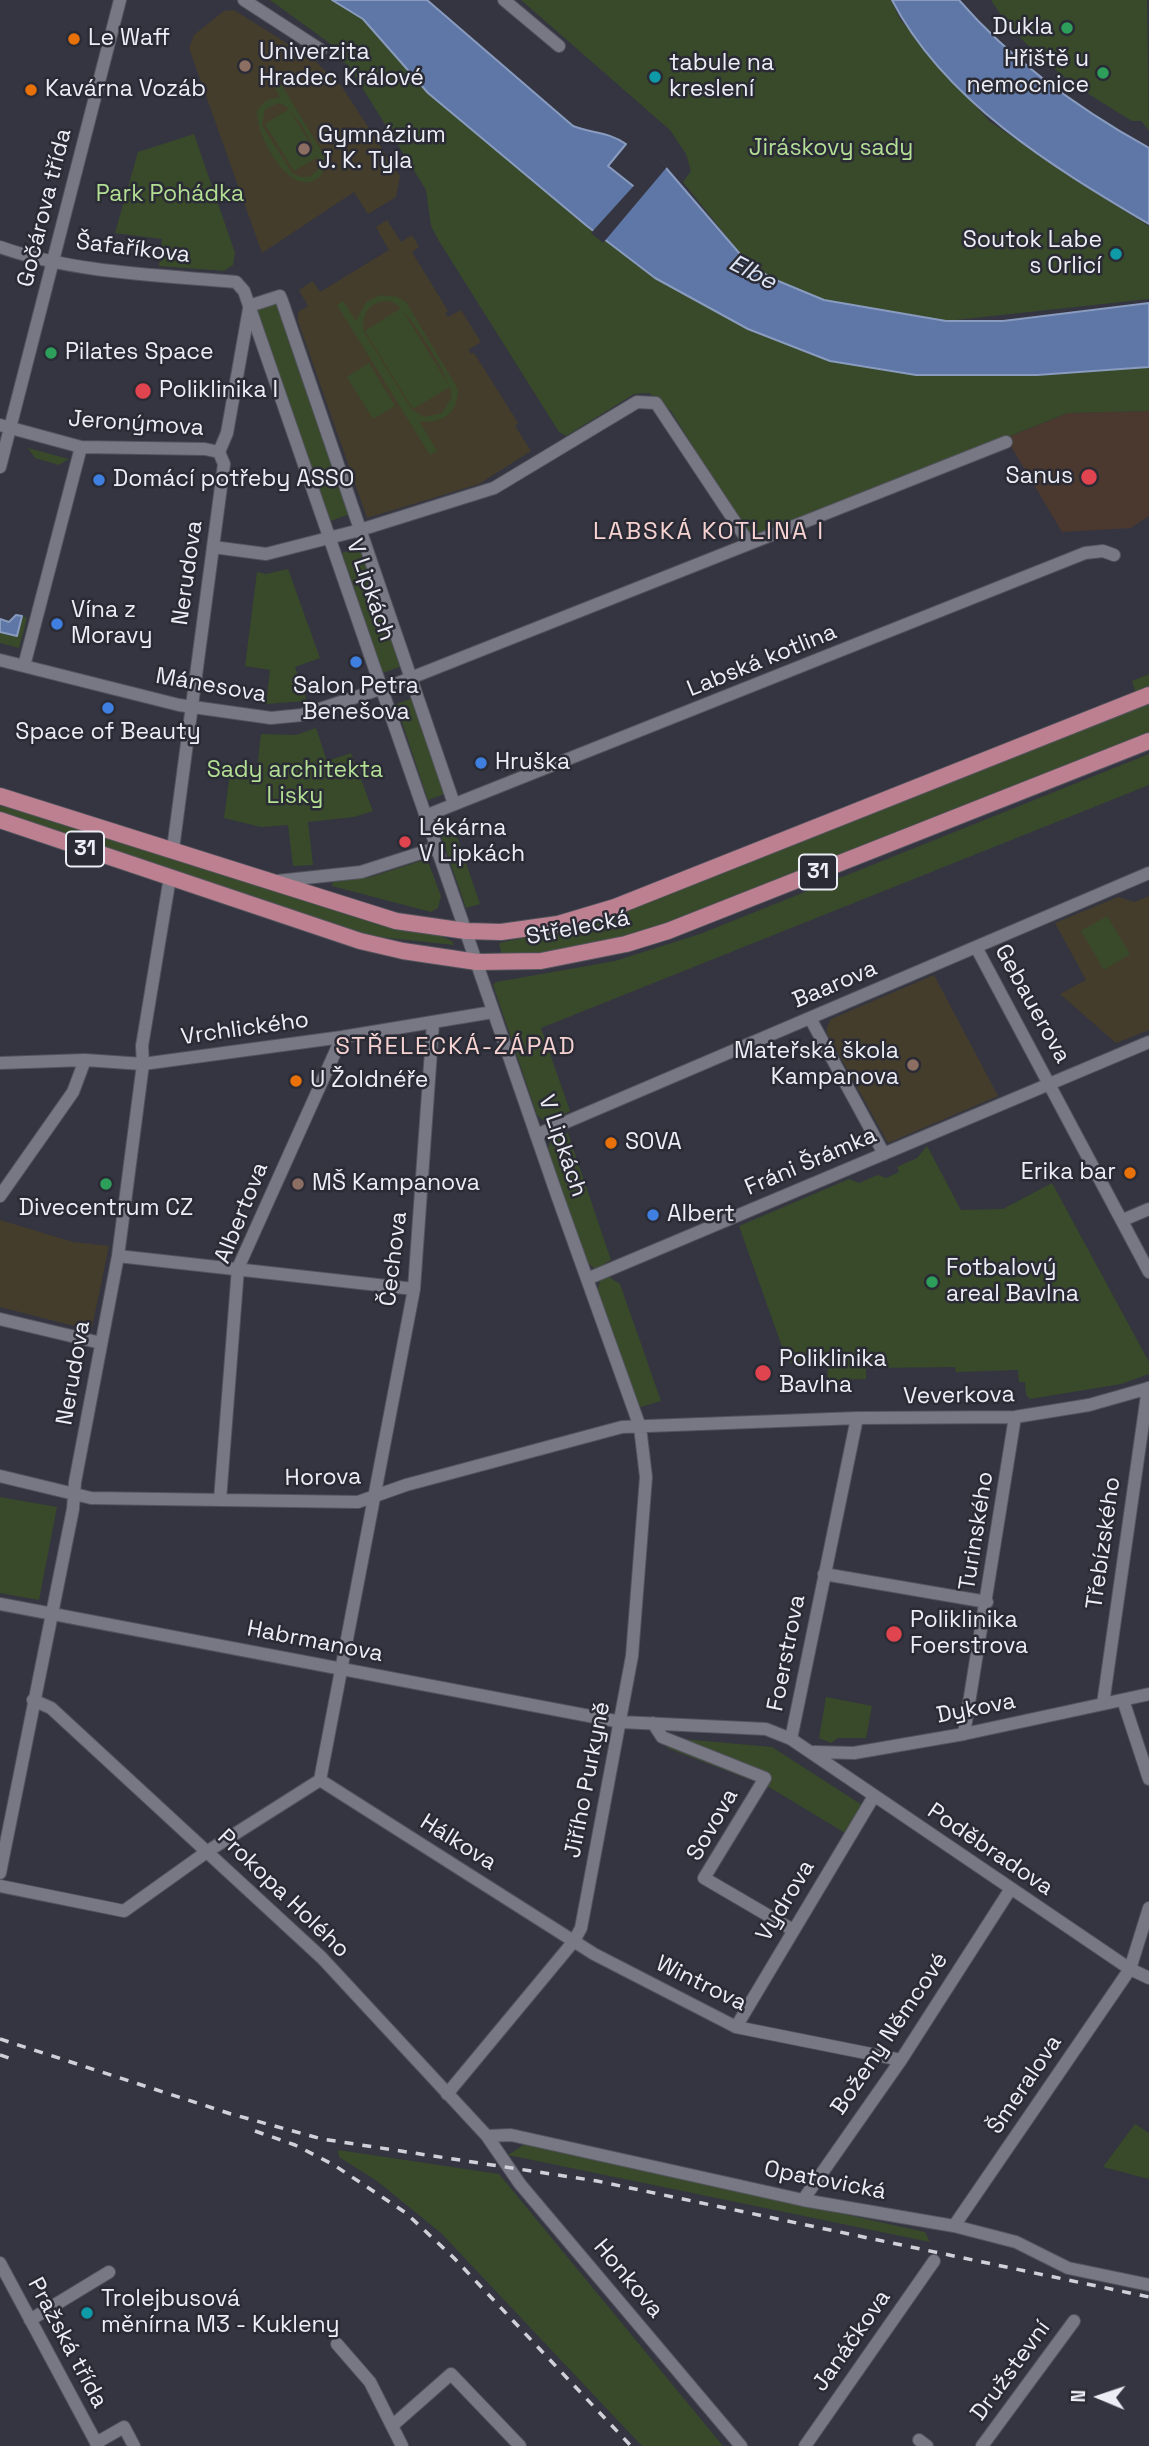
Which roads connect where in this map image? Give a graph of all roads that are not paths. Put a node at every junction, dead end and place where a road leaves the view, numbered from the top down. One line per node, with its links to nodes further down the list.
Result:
1 (120, 0): 7 (street, Gočárova třída)
2 (244, 0): 5 (street)
3 (504, 0): 4 (street)
4 (559, 46)
5 (321, 50)
6 (0, 247): 7 (street, Šafaříkova)
7 (53, 261): 8 (street, Šafaříkova); 9 (street, Gočárova třída)
8 (249, 306): 12 (street, Nerudova); 14 (street, V Lipkách); 15 (street, V Lipkách)
9 (5, 427): 11 (street, Jeronýmova); 13 (street, Gočárova třída)
10 (1006, 442): 16 (street)
11 (80, 447): 12 (street, Jeronýmova); 20 (street)
12 (219, 452): 17 (street, Nerudova)
13 (0, 467)
14 (360, 530): 15 (street); 16 (street); 21 (street, V Lipkách)
15 (329, 537): 17 (street); 22 (street, V Lipkách)
16 (749, 543): 21 (street)
17 (213, 547): 24 (street, Nerudova)
18 (1114, 555): 27 (street, Labská kotlina)
19 (0, 660): 20 (street, Mánesova)
20 (24, 666): 24 (street, Mánesova)
21 (412, 676): 22 (street, Mánesova); 27 (street, V Lipkách)
22 (383, 689): 24 (street, Mánesova); 28 (street, V Lipkách)
23 (1149, 695): 35 (main road, Střelecká / 31)
24 (191, 707): 31 (street, Nerudova)
25 (1149, 741): 37 (main road, Střelecká / 31)
26 (0, 796): 31 (main road, Střelecká / 31)
27 (454, 804): 28 (street, Labská kotlina)
28 (425, 816): 30 (street, V Lipkách)
29 (0, 820): 33 (main road, Střelecká / 31)
30 (436, 848): 34 (street, Střelecká); 35 (street, V Lipkách)
31 (173, 849): 34 (main road, Střelecká / 31)
32 (1149, 873): 36 (street, Baarova)
33 (170, 877): 37 (main road, Střelecká / 31); 45 (street, Nerudova)
34 (269, 882): 35 (main road, Střelecká / 31)
35 (466, 931): 37 (street, V Lipkách)
36 (976, 947): 39 (street, Baarova); 46 (street, Gebauerova)
37 (477, 962): 38 (street, V Lipkách)
38 (494, 1012): 40 (street, Vrchlického); 47 (street, V Lipkách)
39 (810, 1018): 47 (street, Baarova); 48 (street)
40 (433, 1023): 41 (street, Vrchlického); 56 (street, Čechova)
41 (342, 1037): 45 (street, Vrchlického); 53 (street, Albertova)
42 (1149, 1042): 46 (street, Gebauerova)
43 (85, 1060): 44 (street, Vrchlického); 45 (street, Vrchlického); 49 (street)
44 (0, 1063)
45 (143, 1064): 52 (street, Nerudova)
46 (1051, 1083): 48 (street, Fráni Šrámka); 51 (street, Gebauerova)
47 (537, 1135): 55 (street, V Lipkách)
48 (884, 1154): 55 (street, Fráni Šrámka)
49 (0, 1196)
50 (1149, 1209): 51 (street)
51 (1124, 1220): 54 (street, Gebauerova)
52 (117, 1256): 53 (street); 58 (street, Nerudova)
53 (238, 1268): 56 (street); 66 (street, Albertova)
54 (1149, 1272)
55 (587, 1279): 62 (street, V Lipkách)
56 (414, 1289): 65 (street, Čechova)
57 (0, 1319): 58 (street)
58 (101, 1343): 64 (street, Nerudova)
59 (1148, 1388): 60 (street, Veverkova); 75 (street, Třebízského)
60 (1015, 1417): 61 (street, Veverkova); 68 (street, Turinského)
61 (857, 1418): 62 (street, Veverkova); 67 (street, Foerstrova)
62 (640, 1427): 65 (street, Horova); 76 (street, Jiřího Purkyně)
63 (0, 1476): 64 (street, Horova)
64 (74, 1494): 66 (street, Horova); 70 (street, Nerudova)
65 (375, 1498): 66 (street, Horova); 71 (street, Čechova)
66 (220, 1500)
67 (824, 1574): 68 (street, Foerstrova); 79 (street, Foerstrova)
68 (987, 1602): 78 (street, Turinského)
69 (0, 1604): 70 (street, Habrmanova)
70 (51, 1614): 71 (street, Habrmanova); 73 (street, Nerudova)
71 (343, 1669): 76 (street, Habrmanova); 82 (street, Čechova)
72 (1149, 1694): 74 (street, Dykova)
73 (33, 1700): 84 (street, Prokopa Holého); 85 (street, Nerudova)
74 (1123, 1700): 75 (street, Dykova); 81 (street)
75 (1103, 1704): 78 (street, Dykova)
76 (621, 1722): 77 (street, Habrmanova); 90 (street, Jiřího Purkyně)
77 (653, 1723): 79 (street, Poděbradova); 89 (street, Sovova)
78 (964, 1734): 80 (street, Dykova)
79 (791, 1739): 80 (street, Poděbradova)
80 (810, 1752): 83 (street, Poděbradova)
81 (1149, 1779)
82 (320, 1780): 84 (street); 90 (street, Hálkova)
83 (874, 1797): 87 (street, Poděbradova); 89 (street, Vydrova)
84 (208, 1851): 86 (street); 95 (street, Prokopa Holého)
85 (0, 1873)
86 (0, 1886)
87 (1010, 1890): 91 (street, Poděbradova); 94 (street, Boženy Němcové)
88 (1149, 1908): 91 (street, Šmeralova)
89 (793, 1930): 93 (street, Vydrova)
90 (574, 1941): 93 (street, Wintrova); 95 (street, Jiřího Purkyně)
91 (1130, 1969): 92 (street, Poděbradova); 98 (street, Šmeralova)
92 (1149, 1978)
93 (736, 2027): 94 (street, Wintrova)
94 (901, 2060): 97 (street, Boženy Němcové)
95 (447, 2094): 96 (street, Prokopa Holého)
96 (487, 2136): 97 (street, Opatovická); 111 (street, Honkova)
97 (803, 2200): 98 (street, Opatovická)
98 (954, 2226): 102 (street, Opatovická)
99 (934, 2261): 112 (street, Janáčkova)
100 (0, 2263): 103 (street, Pražská třída)
101 (109, 2272): 103 (street)
102 (1149, 2285)
103 (30, 2320): 107 (street, Pražská třída)
104 (1074, 2321): 113 (street, Družstevní)
105 (337, 2344): 106 (street)
106 (393, 2425): 109 (street); 110 (street)
107 (97, 2444): 108 (street, Pražská třída)
108 (134, 2446)
109 (402, 2446)
110 (520, 2446)
111 (741, 2446)
112 (805, 2446)
113 (982, 2446)

